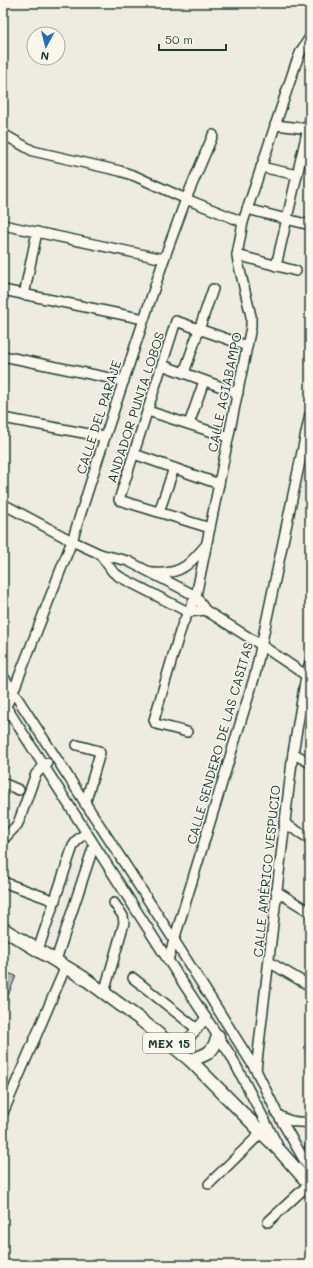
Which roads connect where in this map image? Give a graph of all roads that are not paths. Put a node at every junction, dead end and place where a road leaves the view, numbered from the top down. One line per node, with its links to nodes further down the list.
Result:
1 (310, 38): 3 (street, CALLE AGIABAMPO)
2 (310, 119): 4 (street)
3 (275, 125): 4 (street); 7 (street, CALLE AGIABAMPO)
4 (309, 129): 8 (street)
5 (3, 134): 9 (street)
6 (213, 135): 9 (street, CALLE DEL PARAJE)
7 (261, 167): 8 (street); 10 (street, CALLE AGIABAMPO)
8 (297, 175): 11 (street)
9 (186, 199): 12 (street); 17 (street, CALLE DEL PARAJE)
10 (247, 209): 11 (street); 12 (street, CALLE AGIABAMPO)
11 (287, 219): 14 (street); 18 (street)
12 (243, 222): 16 (street, CALLE AGIABAMPO)
13 (3, 225): 15 (street)
14 (310, 225)
15 (37, 232): 17 (street); 22 (street)
16 (237, 255): 18 (street); 25 (street, CALLE AGIABAMPO)
17 (164, 259): 23 (street, CALLE DEL PARAJE)
18 (276, 266): 19 (street)
19 (296, 271)
20 (213, 289): 24 (street)
21 (3, 290): 22 (street)
22 (24, 294): 23 (street)
23 (144, 319): 29 (street, CALLE DEL PARAJE)
24 (199, 329): 25 (street); 27 (street, ANDADOR PUNTA LOBOS); 28 (street)
25 (248, 346): 31 (street, CALLE AGIABAMPO)
26 (3, 356): 29 (street)
27 (162, 365): 28 (street); 32 (street, ANDADOR PUNTA LOBOS)
28 (184, 373): 30 (street)
29 (124, 381): 37 (street, CALLE DEL PARAJE)
30 (204, 381): 31 (street); 35 (street)
31 (238, 393): 36 (street, CALLE AGIABAMPO)
32 (148, 411): 35 (street); 38 (street, ANDADOR PUNTA LOBOS)
33 (310, 414): 51 (street, CALLE SENDERO DE LAS CASITAS)
34 (3, 418): 37 (street)
35 (189, 424): 36 (street)
36 (228, 437): 40 (street, CALLE AGIABAMPO)
37 (105, 438): 44 (street, CALLE DEL PARAJE)
38 (134, 454): 39 (street); 42 (street, ANDADOR PUNTA LOBOS)
39 (174, 468): 40 (street); 42 (street)
40 (219, 484): 43 (street, CALLE AGIABAMPO)
41 (3, 504): 44 (street)
42 (159, 512): 43 (street)
43 (210, 528): 45 (street, CALLE AGIABAMPO)
44 (72, 541): 46 (street); 55 (street, CALLE DEL PARAJE)
45 (206, 544): 47 (street); 48 (street, CALLE AGIABAMPO)
46 (100, 554): 47 (street); 50 (street)
47 (152, 573): 48 (street)
48 (196, 596): 49 (street); 50 (street, CALLE AGIABAMPO)
49 (205, 610): 50 (street); 51 (street)
50 (188, 612): 57 (street, CALLE AGIABAMPO)
51 (261, 645): 54 (street); 77 (street, CALLE SENDERO DE LAS CASITAS)
52 (310, 662): 54 (street, CALLE AMÉRICO VESPUCIO)
53 (3, 676): 55 (street)
54 (308, 677): 59 (street, CALLE AMÉRICO VESPUCIO)
55 (13, 692): 56 (street, CALLE DEL PARAJE); 60 (street)
56 (4, 707): 62 (street)
57 (187, 732)
58 (77, 745): 65 (street)
59 (293, 753): 61 (street); 66 (street, CALLE AMÉRICO VESPUCIO)
60 (55, 757): 62 (street); 65 (street)
61 (310, 763)
62 (44, 766): 67 (street); 69 (street)
63 (3, 783): 64 (street)
64 (19, 790)
65 (85, 804): 77 (street)
66 (284, 823): 68 (street); 72 (street, CALLE AMÉRICO VESPUCIO)
67 (86, 832): 70 (street); 73 (street)
68 (310, 839)
69 (3, 840)
70 (94, 845): 79 (street); 81 (street)
71 (3, 882): 73 (street)
72 (276, 891): 75 (street); 80 (street, CALLE AMÉRICO VESPUCIO)
73 (55, 901): 78 (street)
74 (114, 903): 84 (street)
75 (310, 912)
76 (3, 929): 78 (main road, MEX 15)
77 (174, 940): 79 (street, CALLE SENDERO DE LAS CASITAS); 90 (street)
78 (38, 950): 81 (main road, MEX 15)
79 (168, 960): 85 (street)
80 (269, 962): 83 (street); 90 (street, CALLE AMÉRICO VESPUCIO)
81 (61, 964): 84 (main road, MEX 15); 91 (street)
82 (133, 978): 86 (street)
83 (310, 986)
84 (104, 993): 88 (main road, MEX 15)
85 (206, 1018): 86 (street); 87 (street)
86 (196, 1029): 88 (street)
87 (218, 1036): 89 (main road); 96 (street)
88 (178, 1050): 89 (main road, MEX 15)
89 (190, 1060): 94 (main road, MEX 15)
90 (256, 1070): 92 (street)
91 (3, 1113)
92 (277, 1114): 93 (street); 98 (street)
93 (310, 1122)
94 (262, 1132): 96 (main road, MEX 15); 99 (street)
95 (310, 1148): 97 (street)
96 (280, 1151): 100 (main road, MEX 15)
97 (310, 1151)
98 (310, 1170)
99 (209, 1184)
100 (309, 1185): 101 (street)
101 (268, 1222)

